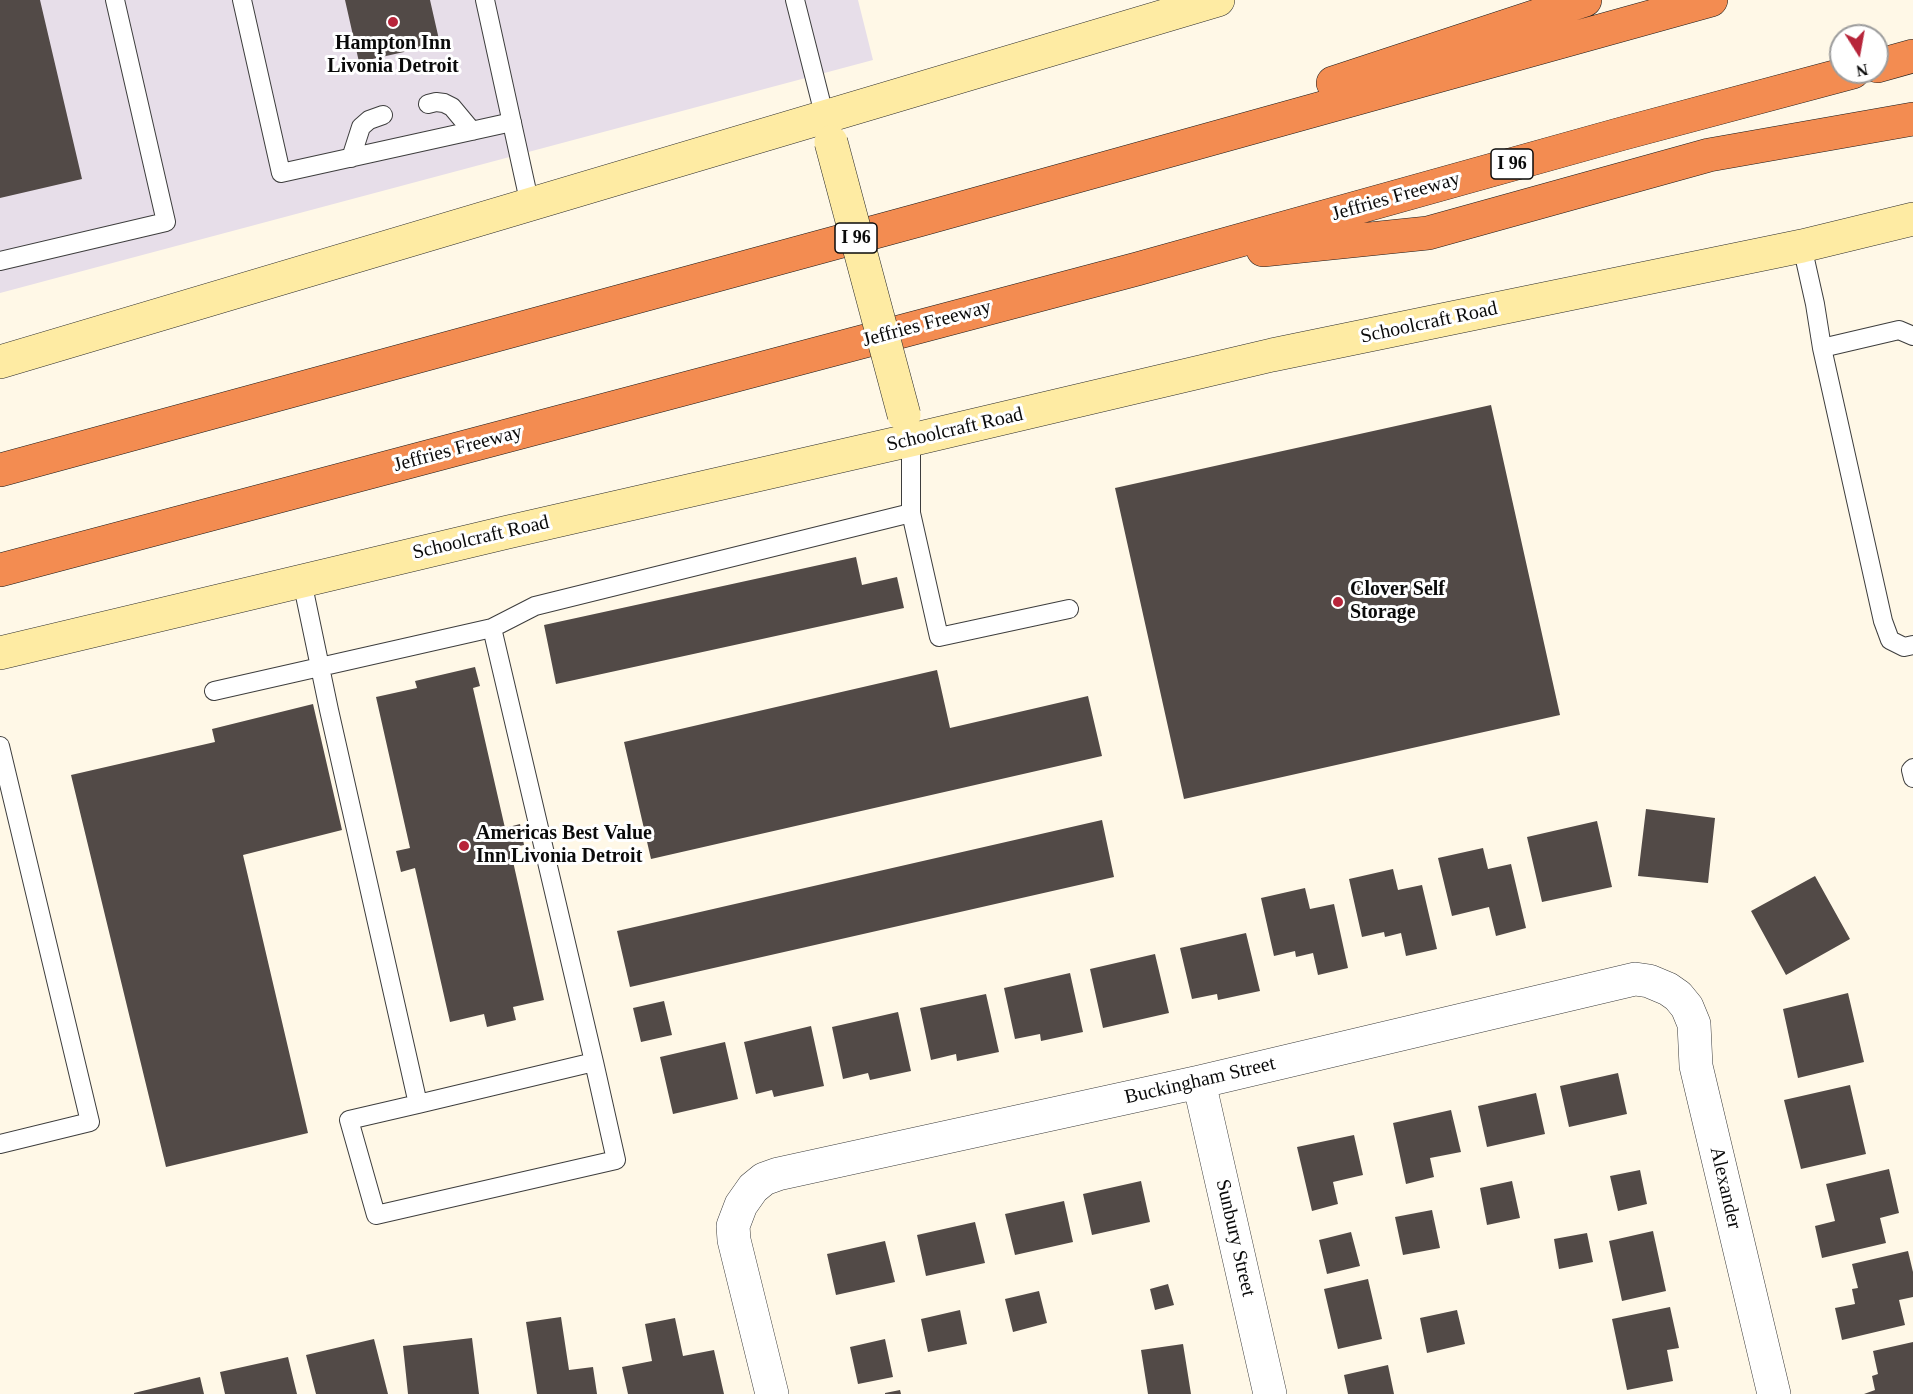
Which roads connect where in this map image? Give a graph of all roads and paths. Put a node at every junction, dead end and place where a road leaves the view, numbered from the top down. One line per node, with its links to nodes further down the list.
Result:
1 (115, 0): 23 (lane)
2 (242, 0): 17 (lane)
3 (485, 0): 14 (lane)
4 (795, 0): 15 (lane)
5 (1218, 0): 15 (main road)
6 (1585, 0): 20 (highway)
7 (1711, 0): 20 (highway, I 96)
8 (1913, 56): 9 (highway)
9 (1889, 63)
10 (1829, 78): 22 (highway, Jeffries Freeway / I 96)
11 (428, 104): 16 (lane)
12 (383, 115): 17 (lane)
13 (1913, 118): 22 (highway)
14 (512, 122): 16 (lane); 18 (lane)
15 (828, 130): 18 (main road); 27 (main road, bridge)
16 (472, 131): 17 (lane)
17 (351, 158)
18 (530, 205): 26 (main road)
19 (1913, 219): 21 (main road, Schoolcraft Road)
20 (919, 220): 28 (highway, I 96)
21 (1802, 246): 25 (lane); 27 (main road, Schoolcraft Road)
22 (1172, 259): 30 (highway, Jeffries Freeway / I 96)
23 (0, 261)
24 (1913, 336): 25 (lane)
25 (1822, 348): 34 (lane)
26 (0, 362)
27 (907, 428): 29 (lane); 31 (main road, Schoolcraft Road)
28 (0, 470)
29 (911, 513): 32 (lane); 33 (lane)
30 (0, 570)
31 (302, 581): 35 (main road, Schoolcraft Road); 36 (lane)
32 (1069, 609)
33 (492, 628): 36 (lane); 43 (lane)
34 (1913, 645)
35 (0, 653)
36 (320, 668): 37 (lane); 45 (lane)
37 (214, 691)
38 (0, 746): 40 (lane)
39 (1913, 768): 41 (lane)
40 (4, 776): 46 (lane)
41 (1913, 778)
42 (1668, 989): 44 (street, Buckingham Street); 49 (street, Alexander)
43 (594, 1062): 45 (lane); 45 (lane)
44 (1199, 1082): 47 (street, Buckingham Street); 48 (street, Sunbury Street)
45 (418, 1104)
46 (0, 1144)
47 (772, 1394)
48 (1270, 1394)
49 (1774, 1394)

